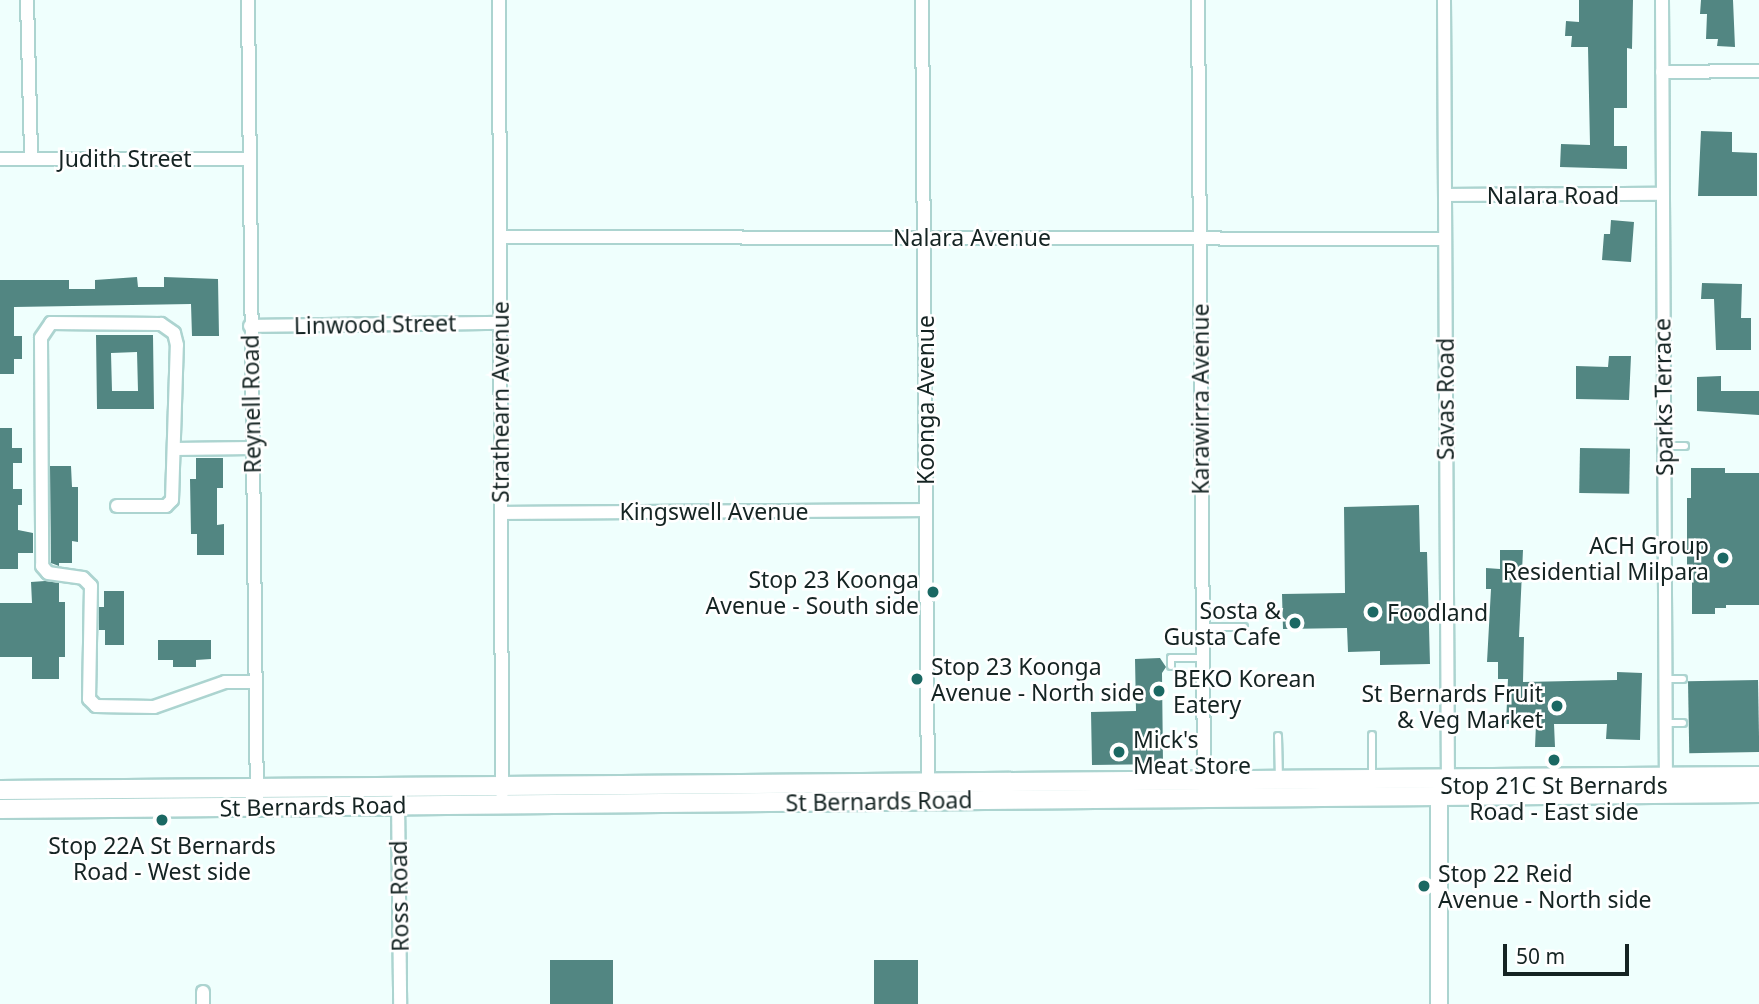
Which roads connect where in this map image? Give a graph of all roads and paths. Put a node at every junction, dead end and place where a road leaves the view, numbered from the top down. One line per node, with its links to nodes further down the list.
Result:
1 (27, 0): 10 (street)
2 (248, 0): 12 (street, Reynell Road)
3 (499, 0): 16 (street, Strathearn Avenue)
4 (922, 0): 17 (street, Koonga Avenue)
5 (1198, 0): 15 (street, Karawirra Avenue)
6 (1444, 0): 14 (street, Savas Road)
7 (1662, 0): 9 (street, Sparks Terrace)
8 (1759, 71): 9 (street)
9 (1662, 72): 13 (street, Sparks Terrace)
10 (31, 157): 11 (street, Judith Street); 12 (street, Judith Street)
11 (0, 159)
12 (250, 159): 20 (street, Reynell Road)
13 (1660, 194): 14 (street, Nalara Road); 21 (street, Sparks Terrace)
14 (1446, 195): 18 (street, Savas Road)
15 (1200, 236): 17 (street, Nalara Avenue); 18 (street, Nalara Avenue); 29 (street, Karawirra Avenue)
16 (500, 237): 17 (street, Nalara Avenue); 19 (street, Strathearn Avenue)
17 (924, 237): 26 (street, Koonga Avenue)
18 (1444, 239): 40 (street, Savas Road)
19 (500, 323): 20 (street, Linwood Street); 27 (street, Strathearn Avenue)
20 (250, 326): 23 (street, Reynell Road)
21 (1663, 446): 22 (lane); 32 (street, Sparks Terrace)
22 (1685, 446)
23 (252, 448): 24 (street); 34 (street, Reynell Road)
24 (174, 449): 25 (street); 34 (street)
25 (117, 506)
26 (926, 510): 27 (street, Kingswell Avenue); 47 (street, Koonga Avenue)
27 (501, 513): 50 (street, Strathearn Avenue)
28 (1244, 627): 29 (lane)
29 (1201, 628): 30 (street, Karawirra Avenue)
30 (1201, 658): 31 (lane); 45 (street, Karawirra Avenue)
31 (1171, 666)
32 (1665, 679): 33 (lane); 35 (street, Sparks Terrace)
33 (1683, 679)
34 (255, 682): 44 (street, Reynell Road)
35 (1666, 723): 36 (lane); 43 (street, Sparks Terrace)
36 (1683, 723)
37 (1278, 736): 42 (lane)
38 (1372, 736): 41 (lane)
39 (1759, 776): 43 (main road, St Bernards Road)
40 (1448, 778): 41 (main road, St Bernards Road); 43 (main road, St Bernards Road); 51 (street, Savas Road)
41 (1372, 779): 42 (main road, St Bernards Road)
42 (1279, 780): 45 (main road, St Bernards Road)
43 (1666, 785): 48 (main road, St Bernards Road); 51 (main road, St Bernards Road)
44 (257, 787): 46 (main road, St Bernards Road); 49 (main road, St Bernards Road); 52 (street, Reynell Road)
45 (1204, 789): 47 (main road, St Bernards Road); 51 (main road, St Bernards Road)
46 (0, 790)
47 (928, 792): 50 (main road, St Bernards Road)
48 (1759, 793)
49 (398, 796): 50 (main road, St Bernards Road); 52 (main road, St Bernards Road); 54 (street, Ross Road)
50 (502, 796)
51 (1439, 796): 55 (street)
52 (257, 808): 53 (main road, St Bernards Road)
53 (0, 809)
54 (401, 1004)
55 (1439, 1004)

